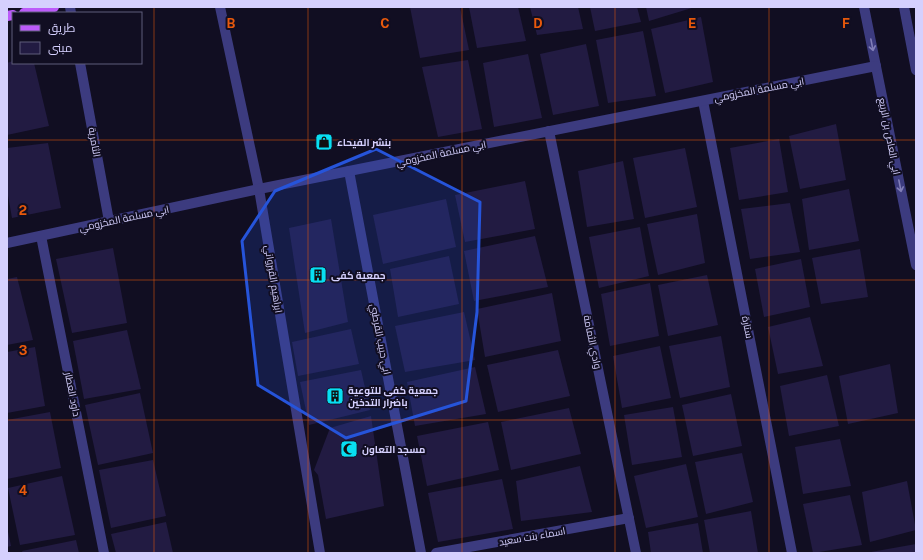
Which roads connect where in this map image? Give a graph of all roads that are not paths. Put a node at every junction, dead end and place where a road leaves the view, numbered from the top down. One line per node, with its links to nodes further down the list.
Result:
1 (54, 7): 5 (main road)
2 (220, 7): 12 (street, ابراهيم القيرواني)
3 (864, 7): 7 (street, ابي العاص بن الربيع, one-way to 7)
4 (904, 7): 8 (street)
5 (29, 12)
6 (80, 64): 13 (street, الثامرية)
7 (876, 66): 9 (street, ابي مسلمة المخزومي); 16 (street, ابي العاص بن الربيع, one-way to 16)
8 (916, 70)
9 (703, 100): 10 (street, ابي مسلمة المخزومي); 23 (street, ستارة)
10 (549, 131): 11 (street, ابي مسلمة المخزومي); 17 (street, وادي الثمامة)
11 (350, 171): 12 (street, ابي مسلمة المخزومي); 20 (street, ابي حبيب القرطبي)
12 (259, 189): 13 (street, ابي مسلمة المخزومي); 19 (street, ابراهيم القيرواني)
13 (109, 221): 14 (street, ابي مسلمة المخزومي)
14 (41, 236): 15 (street, ابي مسلمة المخزومي); 18 (street, داود العطار)
15 (7, 243)
16 (916, 265)
17 (629, 518): 21 (street, اسماء بنت سعيد); 22 (street, وادي الثمامة)
18 (104, 553)
19 (320, 553)
20 (421, 553)
21 (436, 553)
22 (636, 553)
23 (792, 553)

